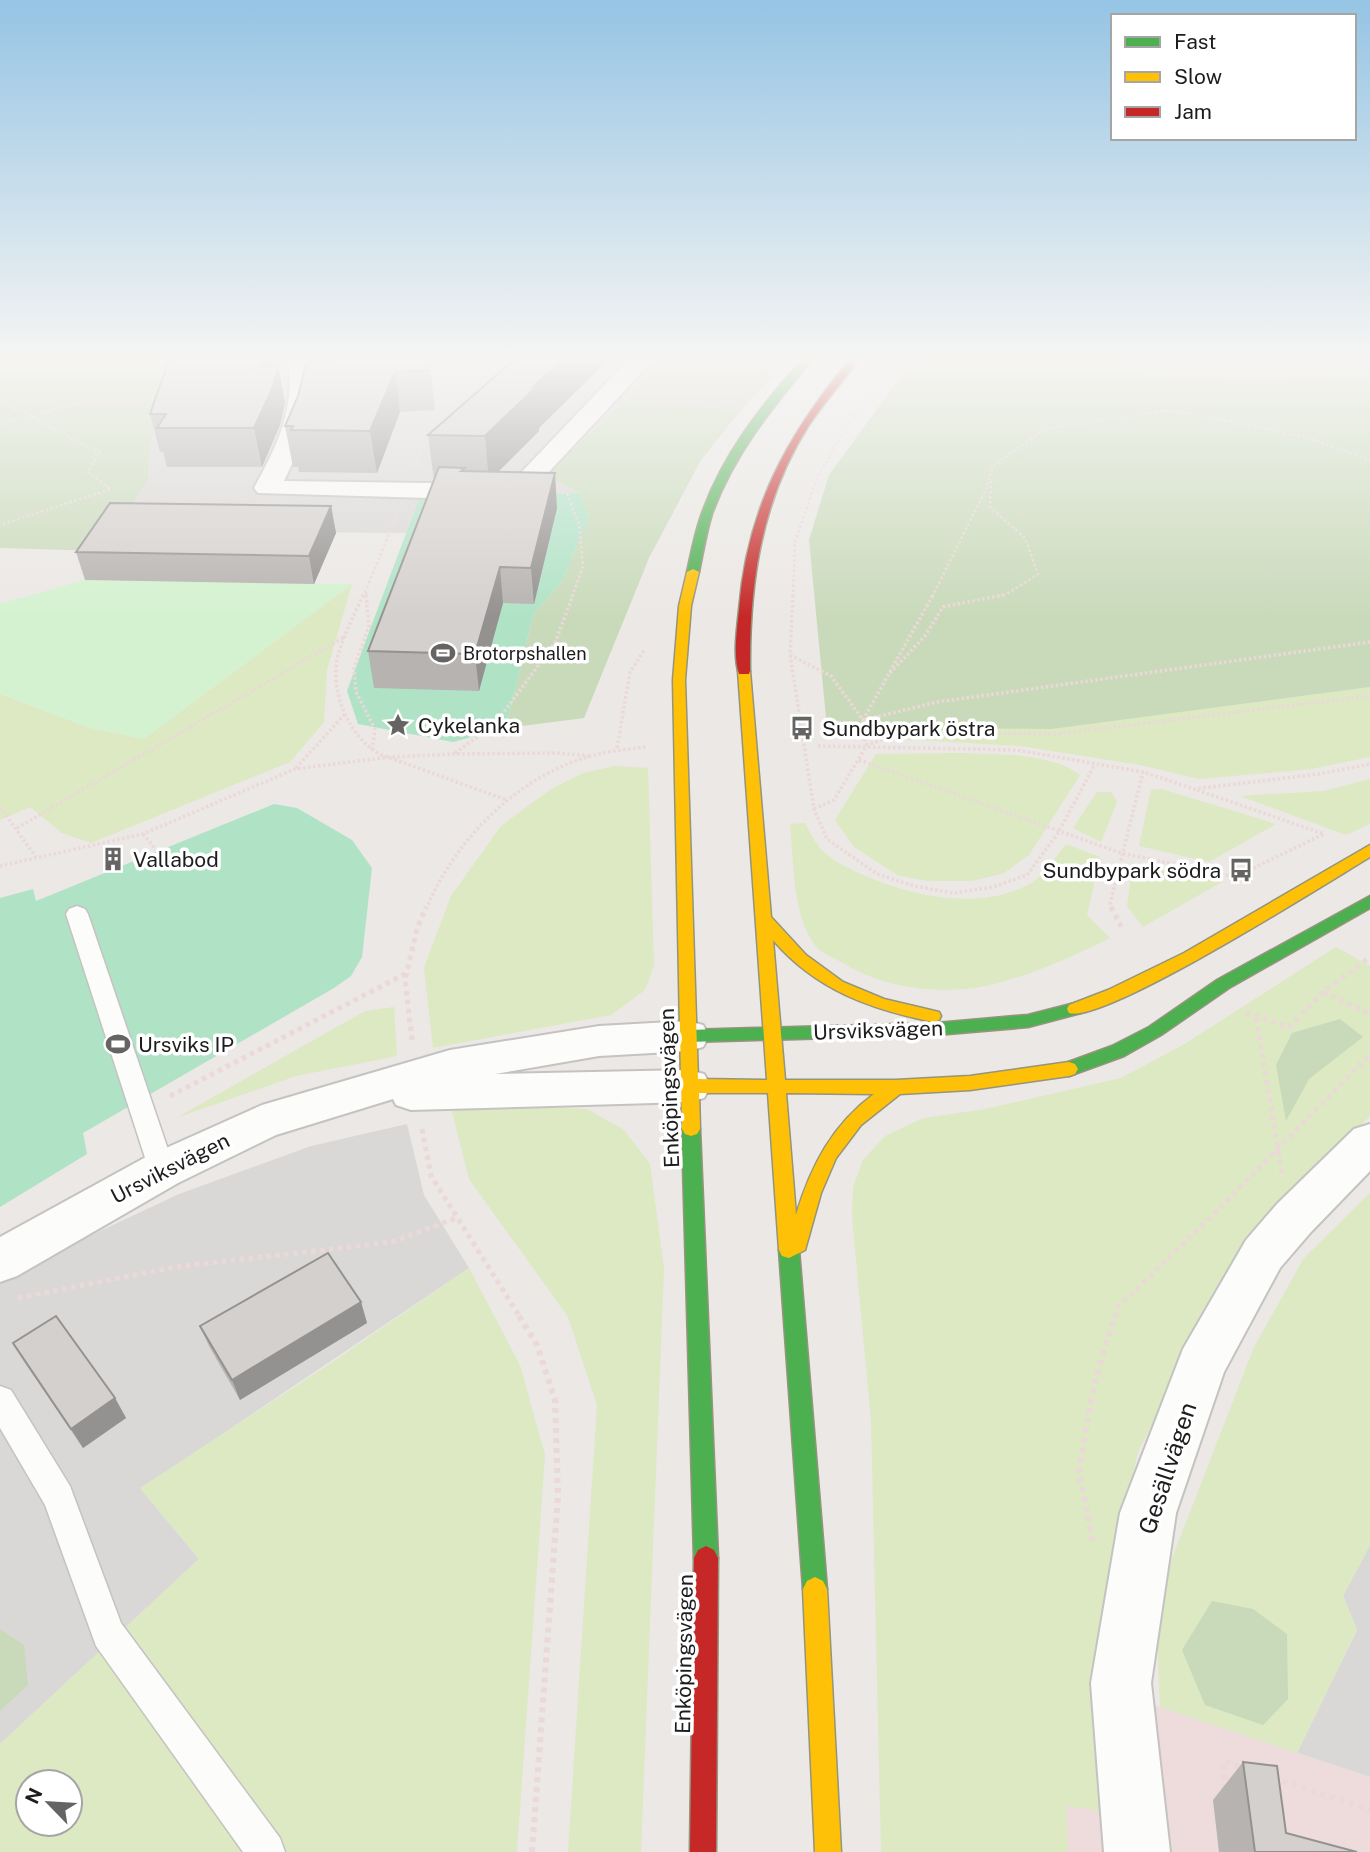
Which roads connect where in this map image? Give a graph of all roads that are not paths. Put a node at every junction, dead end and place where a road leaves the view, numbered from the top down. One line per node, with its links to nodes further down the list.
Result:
1 (290, 443): 2 (street)
2 (562, 443)
3 (742, 443): 11 (main road, Enköpingsvägen)
4 (792, 443): 8 (main road)
5 (1370, 850): 9 (main road, Ursviksvägen)
6 (1370, 901): 14 (main road, Ursviksvägen)
7 (77, 914): 17 (lane)
8 (764, 919): 9 (main road); 10 (main road)
9 (986, 1026): 10 (main road, Ursviksvägen)
10 (773, 1033): 11 (main road, Ursviksvägen); 12 (main road)
11 (688, 1036): 13 (main road, Enköpingsvägen); 15 (street, Ursviksvägen)
12 (777, 1085): 13 (main road, Ursviksvägen); 14 (main road, Ursviksvägen); 18 (main road)
13 (689, 1086): 15 (street, Ursviksvägen); 22 (main road, Enköpingsvägen)
14 (897, 1087): 18 (main road)
15 (349, 1094): 17 (street, Ursviksvägen)
16 (1370, 1142): 24 (street, Gesällvägen)
17 (162, 1170): 19 (street, Ursviksvägen)
18 (792, 1270): 23 (main road)
19 (6, 1280)
20 (0, 1400): 21 (lane)
21 (266, 1852)
22 (703, 1852)
23 (828, 1852)
24 (1137, 1852)

